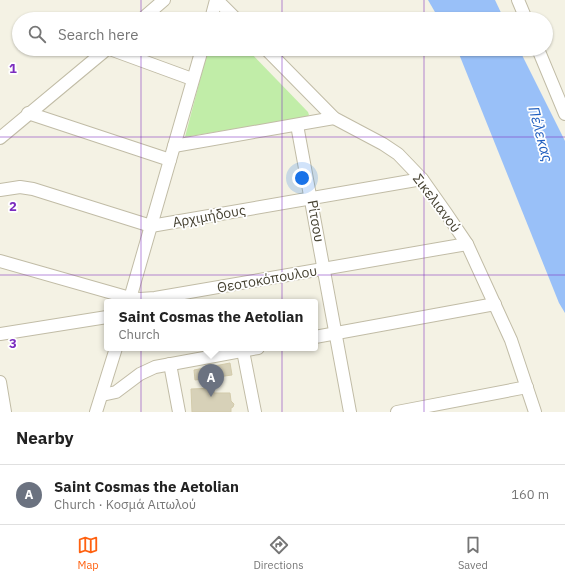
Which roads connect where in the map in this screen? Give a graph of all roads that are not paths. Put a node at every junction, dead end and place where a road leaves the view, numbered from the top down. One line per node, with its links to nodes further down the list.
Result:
1 (164, 0): 4 (street)
2 (217, 0): 5 (street); 6 (street)
3 (518, 0): 7 (street)
4 (150, 12)
5 (213, 12)
6 (229, 12)
7 (523, 12)
8 (99, 56): 14 (street)
9 (127, 56): 13 (street)
10 (200, 56): 13 (street)
11 (273, 56): 16 (street, Σικελιανού)
12 (541, 56): 15 (street)
13 (192, 80): 19 (street)
14 (28, 114): 18 (street); 20 (street)
15 (565, 114)
16 (334, 118): 17 (street); 21 (street, Σικελιανού)
17 (297, 125): 19 (street); 23 (street, Ρίτσου)
18 (0, 138)
19 (174, 146): 20 (street)
20 (170, 160): 24 (street)
21 (422, 179): 23 (street, Αρχιμήδους); 25 (street, Σικελιανού)
22 (0, 190): 24 (street, Αρχιμήδους)
23 (311, 198): 24 (street, Αρχιμήδους); 27 (street, Ρίτσου)
24 (151, 226): 29 (street)
25 (467, 244): 27 (street, Θεοτοκόπουλου); 31 (street, Σικελιανού)
26 (0, 261): 28 (street, Θεοτοκόπουλου)
27 (324, 268): 30 (street, Θεοτοκόπουλου); 33 (street, Ρίτσου)
28 (127, 299)
29 (130, 299)
30 (140, 299)
31 (495, 304): 33 (street); 40 (street, Σικελιανού)
32 (104, 317): 34 (street)
33 (335, 333): 35 (street); 46 (street, Ρίτσου)
34 (0, 334)
35 (318, 336)
36 (115, 351): 41 (street)
37 (243, 351): 38 (street); 45 (street)
38 (170, 364): 41 (street); 44 (street)
39 (0, 382): 42 (street)
40 (527, 387): 47 (street); 48 (street, Σικελιανού)
41 (102, 395): 43 (street)
42 (5, 412)
43 (96, 412)
44 (179, 412)
45 (255, 412)
46 (350, 412)
47 (397, 412)
48 (535, 412)

